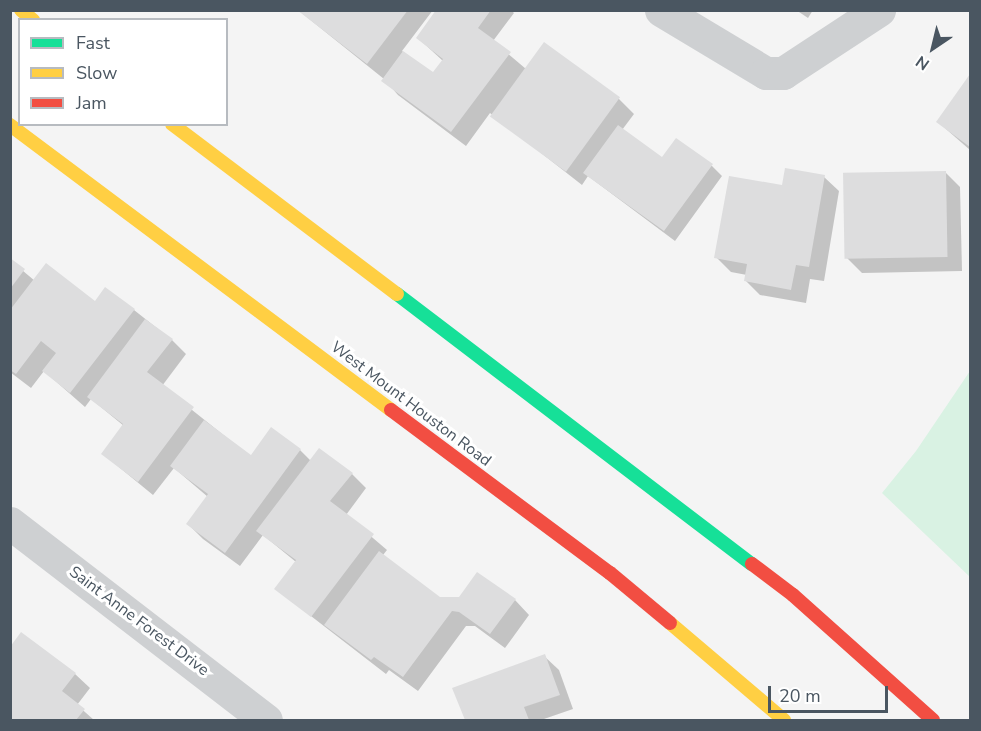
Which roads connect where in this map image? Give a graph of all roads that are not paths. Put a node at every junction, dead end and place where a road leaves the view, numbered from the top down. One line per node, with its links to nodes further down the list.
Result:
1 (661, 10): 2 (street)
2 (879, 10)
3 (10, 125): 7 (main road, West Mount Houston Road)
4 (174, 126): 8 (main road)
5 (10, 523): 6 (street, Saint Anne Forest Drive)
6 (266, 720)
7 (784, 720)
8 (933, 720)

